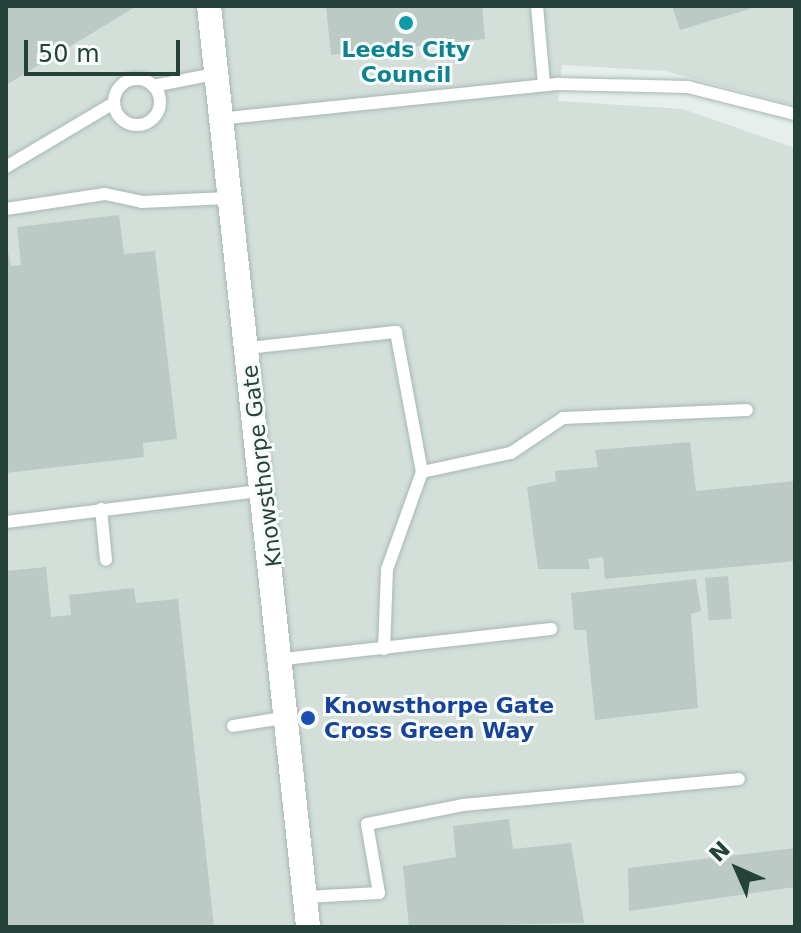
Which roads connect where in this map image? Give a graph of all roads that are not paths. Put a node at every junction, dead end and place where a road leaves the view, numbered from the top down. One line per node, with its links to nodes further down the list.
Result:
1 (209, 6): 3 (street, Knowsthorpe Gate)
2 (537, 6): 4 (lane)
3 (214, 74): 5 (lane); 8 (street, Knowsthorpe Gate)
4 (544, 85): 7 (lane); 8 (lane)
5 (153, 86): 6 (lane); 6 (lane)
6 (114, 103): 9 (lane)
7 (795, 114)
8 (218, 119): 10 (street, Knowsthorpe Gate)
9 (6, 167)
10 (228, 198): 11 (lane); 12 (street, Knowsthorpe Gate)
11 (6, 209)
12 (248, 348): 14 (lane); 15 (street, Knowsthorpe Gate)
13 (747, 410): 14 (lane)
14 (422, 472): 20 (lane)
15 (265, 490): 16 (lane); 21 (street, Knowsthorpe Gate)
16 (101, 509): 17 (lane); 18 (lane)
17 (6, 522)
18 (106, 560)
19 (551, 629): 20 (lane)
20 (384, 649): 21 (lane)
21 (283, 659): 22 (street, Knowsthorpe Gate)
22 (289, 717): 23 (lane); 25 (street, Knowsthorpe Gate)
23 (233, 726)
24 (739, 779): 25 (lane)
25 (306, 897): 26 (street, Knowsthorpe Gate)
26 (308, 927)

